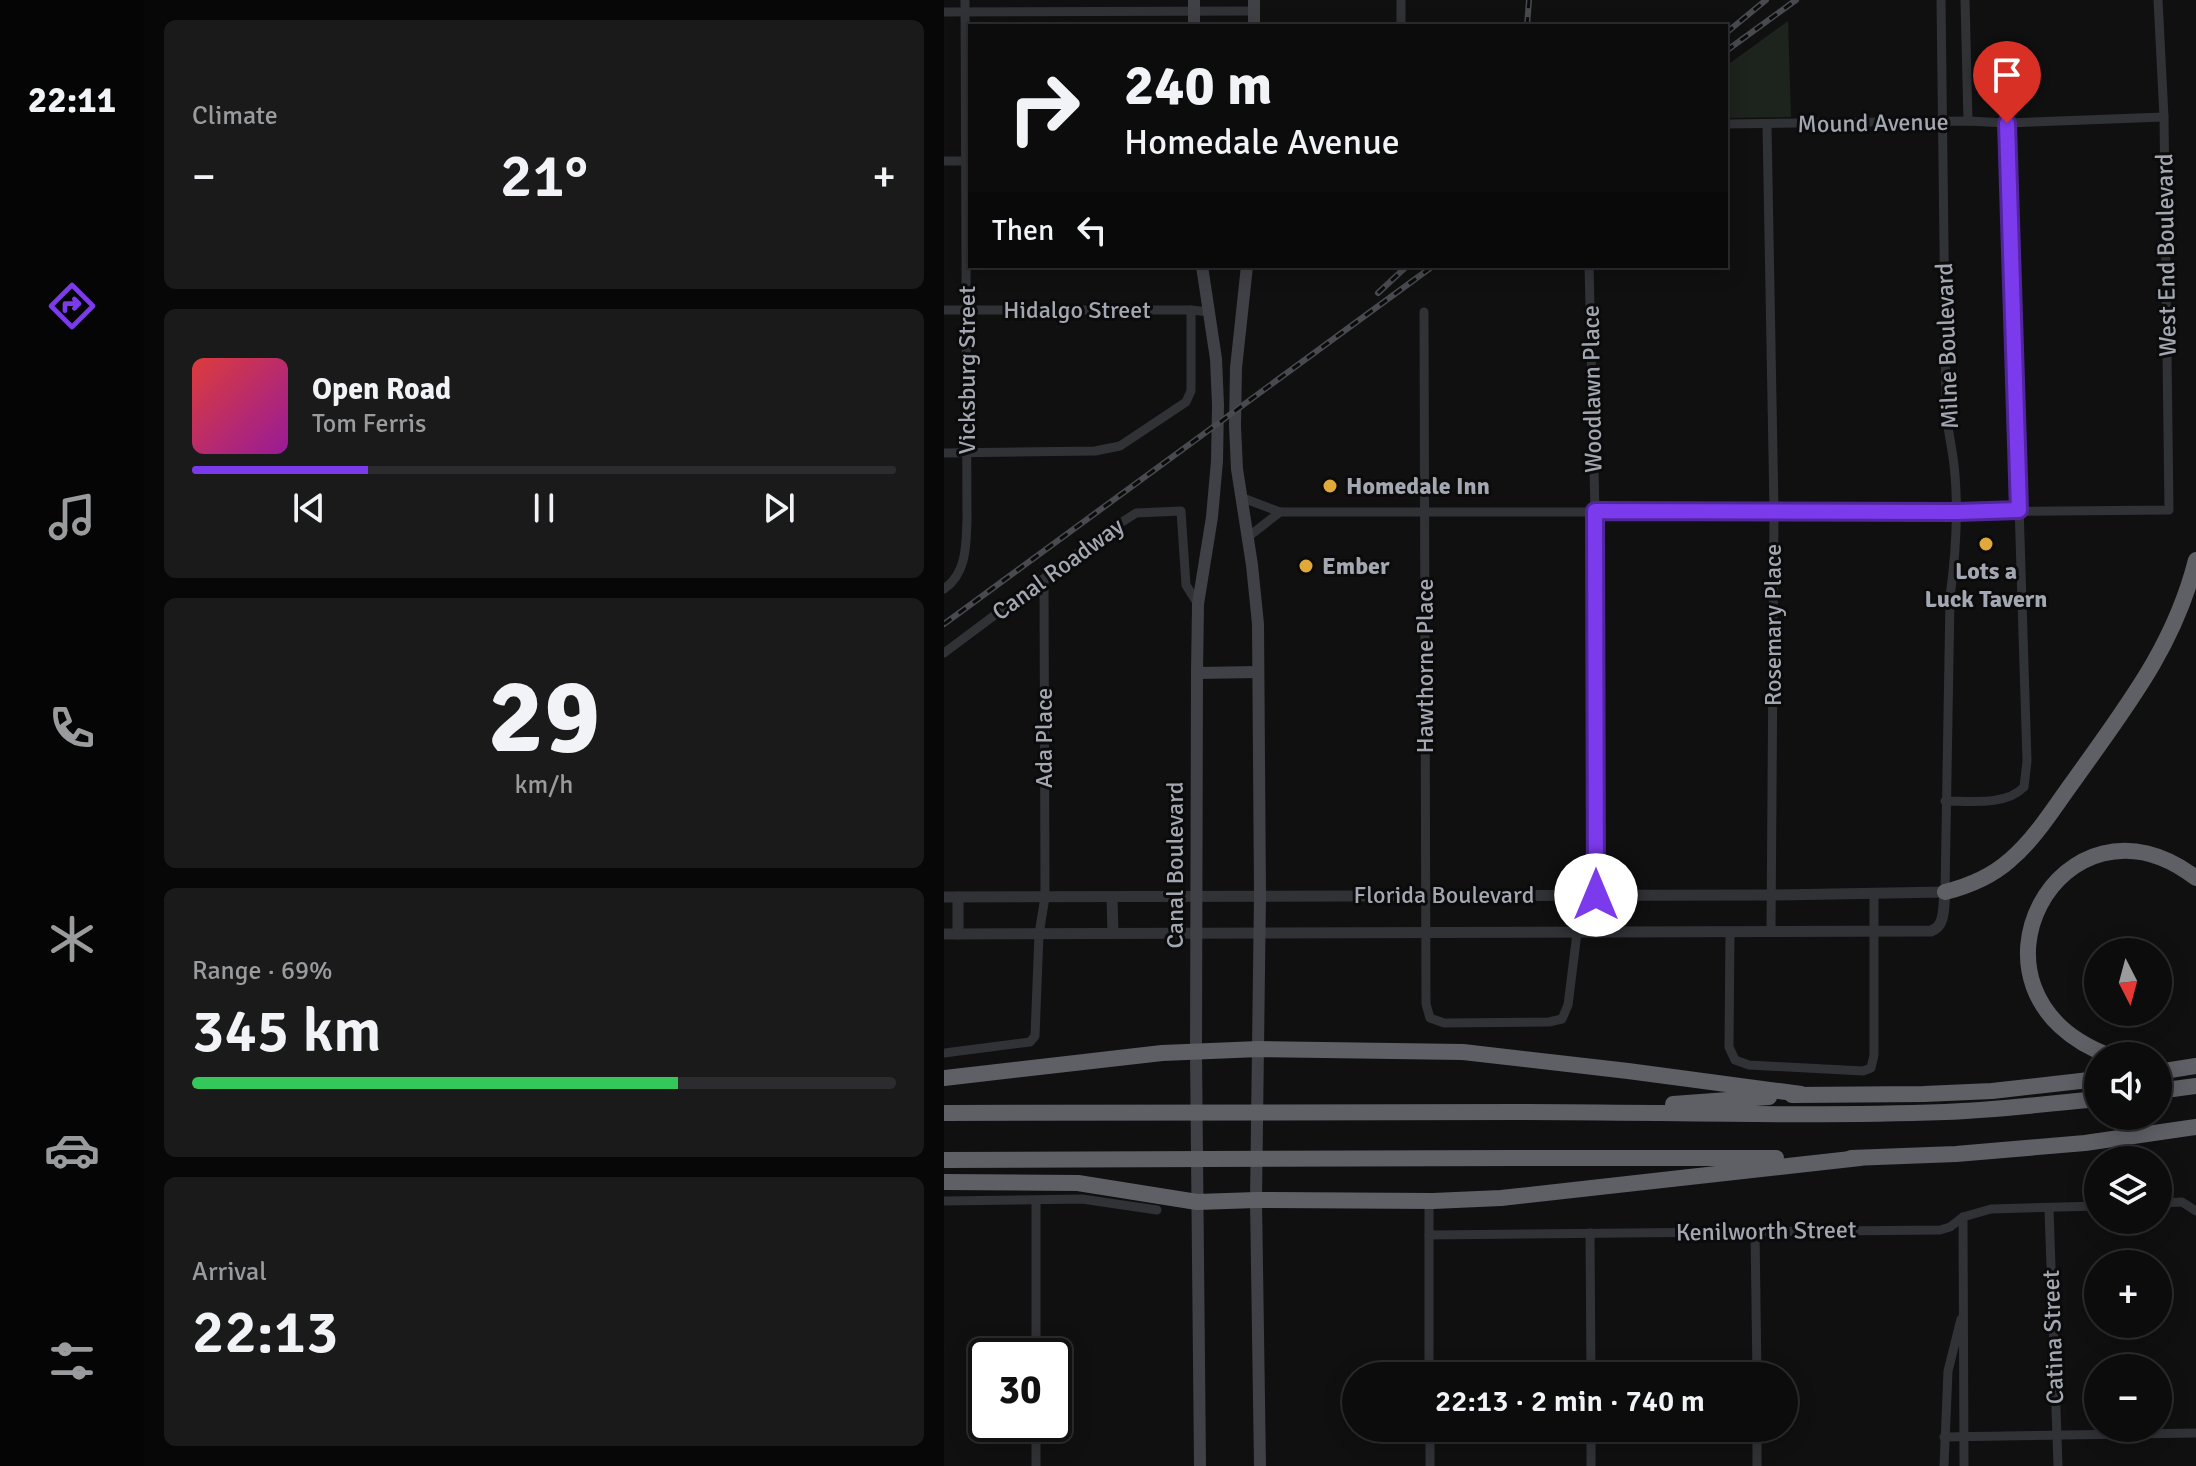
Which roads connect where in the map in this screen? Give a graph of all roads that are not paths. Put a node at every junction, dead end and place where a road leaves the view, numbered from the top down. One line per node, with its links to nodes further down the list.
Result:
1 (965, 0): 9 (street, Vicksburg Street)
2 (1401, 0): 10 (street)
3 (1941, 0): 13 (street, Milne Boulevard)
4 (1965, 0): 12 (street)
5 (2158, 0): 11 (street, West End Boulevard)
6 (1194, 6): 7 (street); 9 (street)
7 (1254, 6)
8 (944, 12): 9 (street)
9 (965, 12): 18 (street, Vicksburg Street)
10 (1401, 24)
11 (2164, 117): 14 (street, Mound Avenue); 30 (street, West End Boulevard)
12 (1968, 121): 13 (street, Mound Avenue); 14 (street, Mound Avenue)
13 (1944, 122): 16 (street, Mound Avenue); 35 (street, Milne Boulevard)
14 (2007, 123): 30 (street)
15 (1728, 124): 16 (street, Mound Avenue)
16 (1767, 125): 33 (street, Rosemary Place)
17 (944, 161): 18 (street)
18 (968, 161): 22 (street, Vicksburg Street)
19 (1202, 268): 25 (main road, Canal Boulevard)
20 (1247, 268): 29 (main road)
21 (1589, 268): 32 (street, Woodlawn Place)
22 (966, 309): 23 (street, Hidalgo Street); 24 (street, Hidalgo Street); 27 (street, Vicksburg Street)
23 (944, 310)
24 (1191, 310): 25 (street, Hidalgo Street); 27 (street)
25 (1209, 312): 40 (main road, Canal Boulevard)
26 (1424, 312): 31 (street, Hawthorne Place)
27 (967, 452): 28 (street); 39 (street, Vicksburg Street)
28 (944, 453)
29 (1243, 498): 34 (street); 36 (main road)
30 (2019, 510): 35 (street); 44 (street)
31 (1425, 511): 32 (street); 34 (street); 51 (street, Hawthorne Place)
32 (1595, 511): 33 (street); 49 (street, Woodlawn Place)
33 (1774, 511): 35 (street); 50 (street, Rosemary Place)
34 (1280, 512): 36 (street)
35 (1957, 512): 44 (street, Milne Boulevard)
36 (1248, 537): 42 (main road)
37 (2196, 560): 46 (highway)
38 (1044, 579): 40 (street, Canal Roadway); 41 (street, Canal Roadway); 54 (street, Ada Place)
39 (944, 589)
40 (1198, 604): 43 (main road, Canal Boulevard)
41 (944, 653)
42 (1258, 672): 43 (main road); 48 (main road)
43 (1197, 673): 56 (main road, Canal Boulevard)
44 (1945, 801): 46 (street, Milne Boulevard)
45 (2196, 878): 70 (highway)
46 (1945, 892): 47 (street, Florida Boulevard); 57 (street, Milne Boulevard)
47 (1874, 893): 50 (street, Florida Boulevard); 61 (street)
48 (1260, 895): 51 (street, Florida Boulevard); 56 (street, Florida Boulevard); 69 (main road)
49 (1596, 895): 50 (street, Florida Boulevard); 51 (street, Florida Boulevard); 65 (street, Woodlawn Place)
50 (1772, 895): 60 (street, Rosemary Place)
51 (1426, 896): 63 (street, Hawthorne Place)
52 (944, 897): 53 (street, Florida Boulevard)
53 (958, 897): 54 (street, Florida Boulevard); 67 (street)
54 (1045, 897): 55 (street, Florida Boulevard); 68 (street)
55 (1112, 897): 56 (street, Florida Boulevard); 62 (street)
56 (1197, 897): 58 (main road, Canal Boulevard)
57 (1937, 929): 61 (street, Florida Boulevard)
58 (1197, 932): 62 (street, Florida Boulevard); 69 (street, Florida Boulevard); 72 (main road, Canal Boulevard)
59 (1730, 932): 60 (street, Florida Boulevard); 61 (street); 65 (street, Florida Boulevard)
60 (1771, 932): 61 (street, Florida Boulevard)
61 (1874, 932)
62 (1113, 933): 68 (street, Florida Boulevard)
63 (1426, 933): 64 (street, Florida Boulevard); 64 (street, Hawthorne Place); 69 (street, Florida Boulevard)
64 (1577, 933): 65 (street, Florida Boulevard)
65 (1595, 933)
66 (944, 934): 67 (street, Florida Boulevard)
67 (958, 934): 68 (street, Florida Boulevard)
68 (1039, 934): 73 (street)
69 (1259, 934): 71 (main road)
70 (2084, 1045)
71 (1259, 1049): 72 (highway); 80 (highway); 88 (main road)
72 (1196, 1052): 76 (highway); 92 (main road, Canal Boulevard)
73 (944, 1053)
74 (2196, 1066): 75 (highway)
75 (2172, 1069)
76 (944, 1078)
77 (2084, 1081): 80 (highway)
78 (2196, 1086): 79 (highway)
79 (2172, 1089)
80 (1801, 1094): 82 (highway)
81 (2084, 1100): 82 (highway)
82 (1575, 1112): 83 (highway, bridge)
83 (944, 1113)
84 (2196, 1127): 85 (highway)
85 (1860, 1158): 86 (highway, bridge); 91 (highway)
86 (944, 1160)
87 (944, 1182): 92 (highway)
88 (1256, 1200): 91 (highway); 92 (highway); 117 (main road)
89 (944, 1201): 90 (street)
90 (1036, 1201): 96 (street); 103 (street)
91 (1429, 1201): 101 (street)
92 (1197, 1202): 116 (main road, Canal Boulevard)
93 (2172, 1202): 97 (street)
94 (2084, 1207): 95 (street, Kenilworth Street)
95 (2049, 1209): 98 (street, Kenilworth Street); 110 (street, Catina Street)
96 (1157, 1210)
97 (2196, 1211)
98 (1963, 1217): 99 (street, Kenilworth Street); 102 (street)
99 (1755, 1231): 100 (street, Kenilworth Street); 106 (street)
100 (1590, 1233): 101 (street, Kenilworth Street); 105 (street)
101 (1429, 1235): 104 (street)
102 (1964, 1308): 108 (street); 109 (street)
103 (1036, 1338)
104 (1429, 1362)
105 (1591, 1362)
106 (1757, 1362)
107 (2196, 1433): 110 (street)
108 (1944, 1437): 109 (street); 121 (street)
109 (1963, 1437): 110 (street); 122 (street)
110 (2057, 1437): 123 (street, Catina Street)
111 (1036, 1442): 115 (street)
112 (1430, 1442): 118 (street)
113 (1591, 1442): 119 (street)
114 (1757, 1442): 120 (street)
115 (1036, 1466)
116 (1200, 1466)
117 (1260, 1466)
118 (1430, 1466)
119 (1591, 1466)
120 (1757, 1466)
121 (1944, 1466)
122 (1964, 1466)
123 (2058, 1466)

